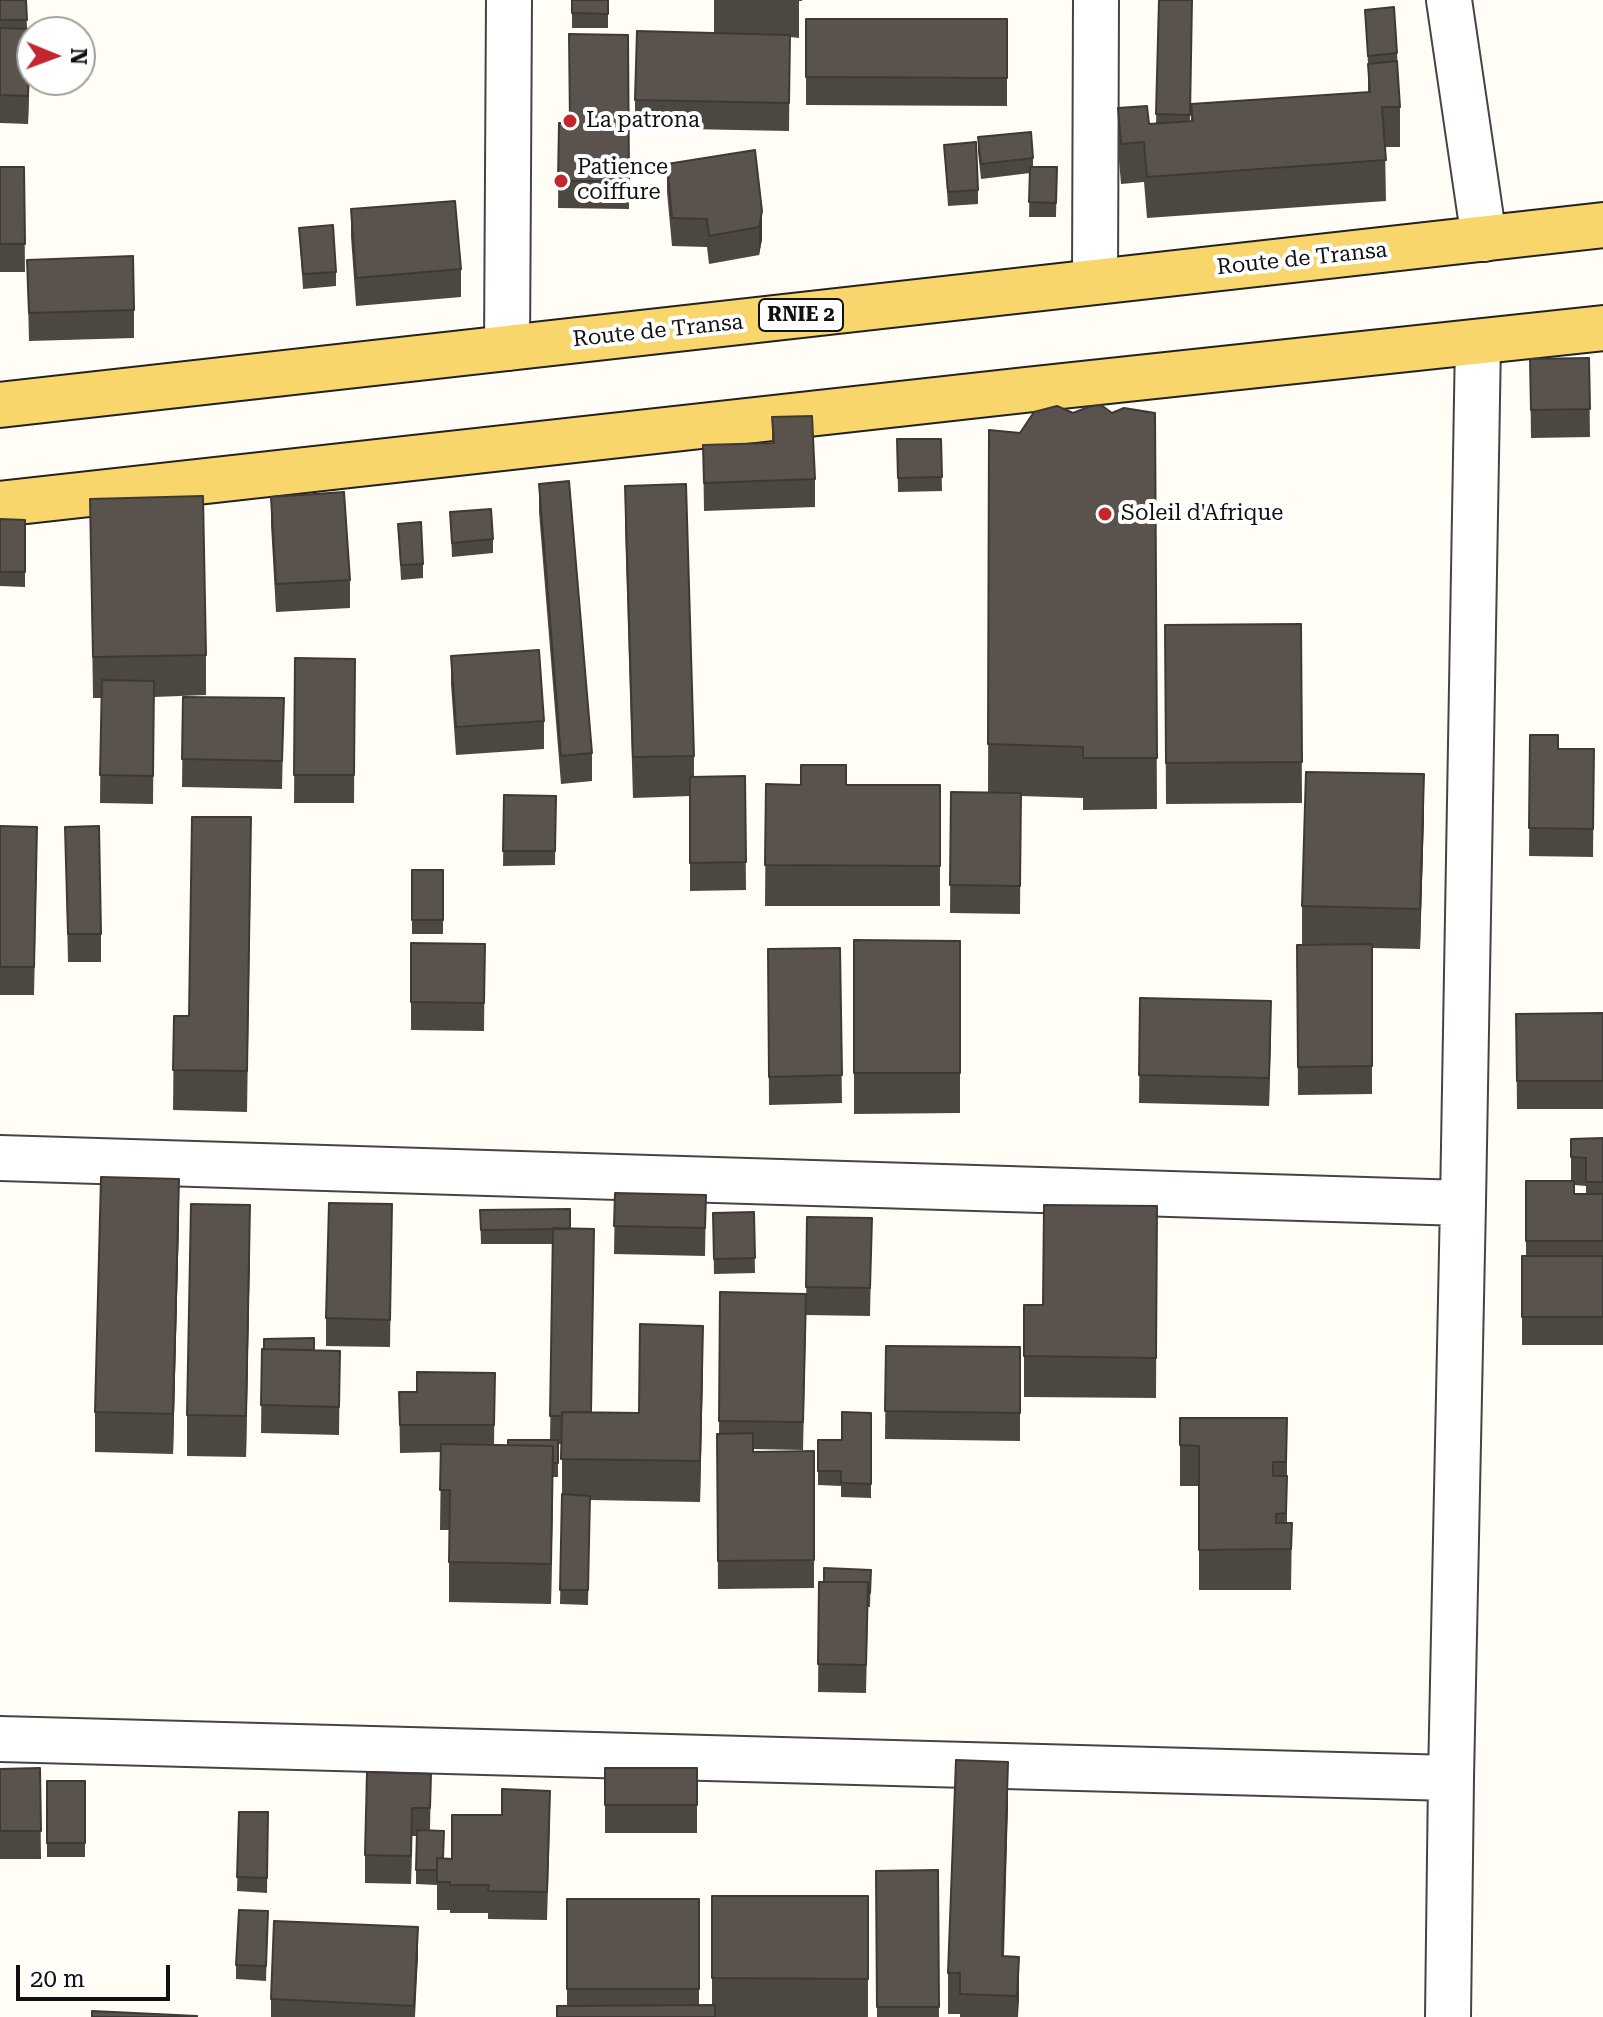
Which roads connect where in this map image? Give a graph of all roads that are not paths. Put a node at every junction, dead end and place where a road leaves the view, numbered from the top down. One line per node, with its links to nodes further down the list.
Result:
1 (509, 0): 9 (street)
2 (1096, 0): 6 (street)
3 (1449, 0): 5 (street)
4 (1603, 225): 5 (main road, Route de Transa / RNIE 2)
5 (1484, 239): 6 (main road, Route de Transa / RNIE 2)
6 (1095, 281): 9 (main road, Route de Transa / RNIE 2)
7 (1603, 328): 8 (main road)
8 (1478, 342): 11 (main road); 13 (street)
9 (507, 348): 10 (main road, Route de Transa / RNIE 2)
10 (0, 405)
11 (0, 504)
12 (0, 1158): 13 (street)
13 (1463, 1203): 15 (street)
14 (0, 1739): 15 (street)
15 (1451, 1778): 16 (street)
16 (1448, 2017)

